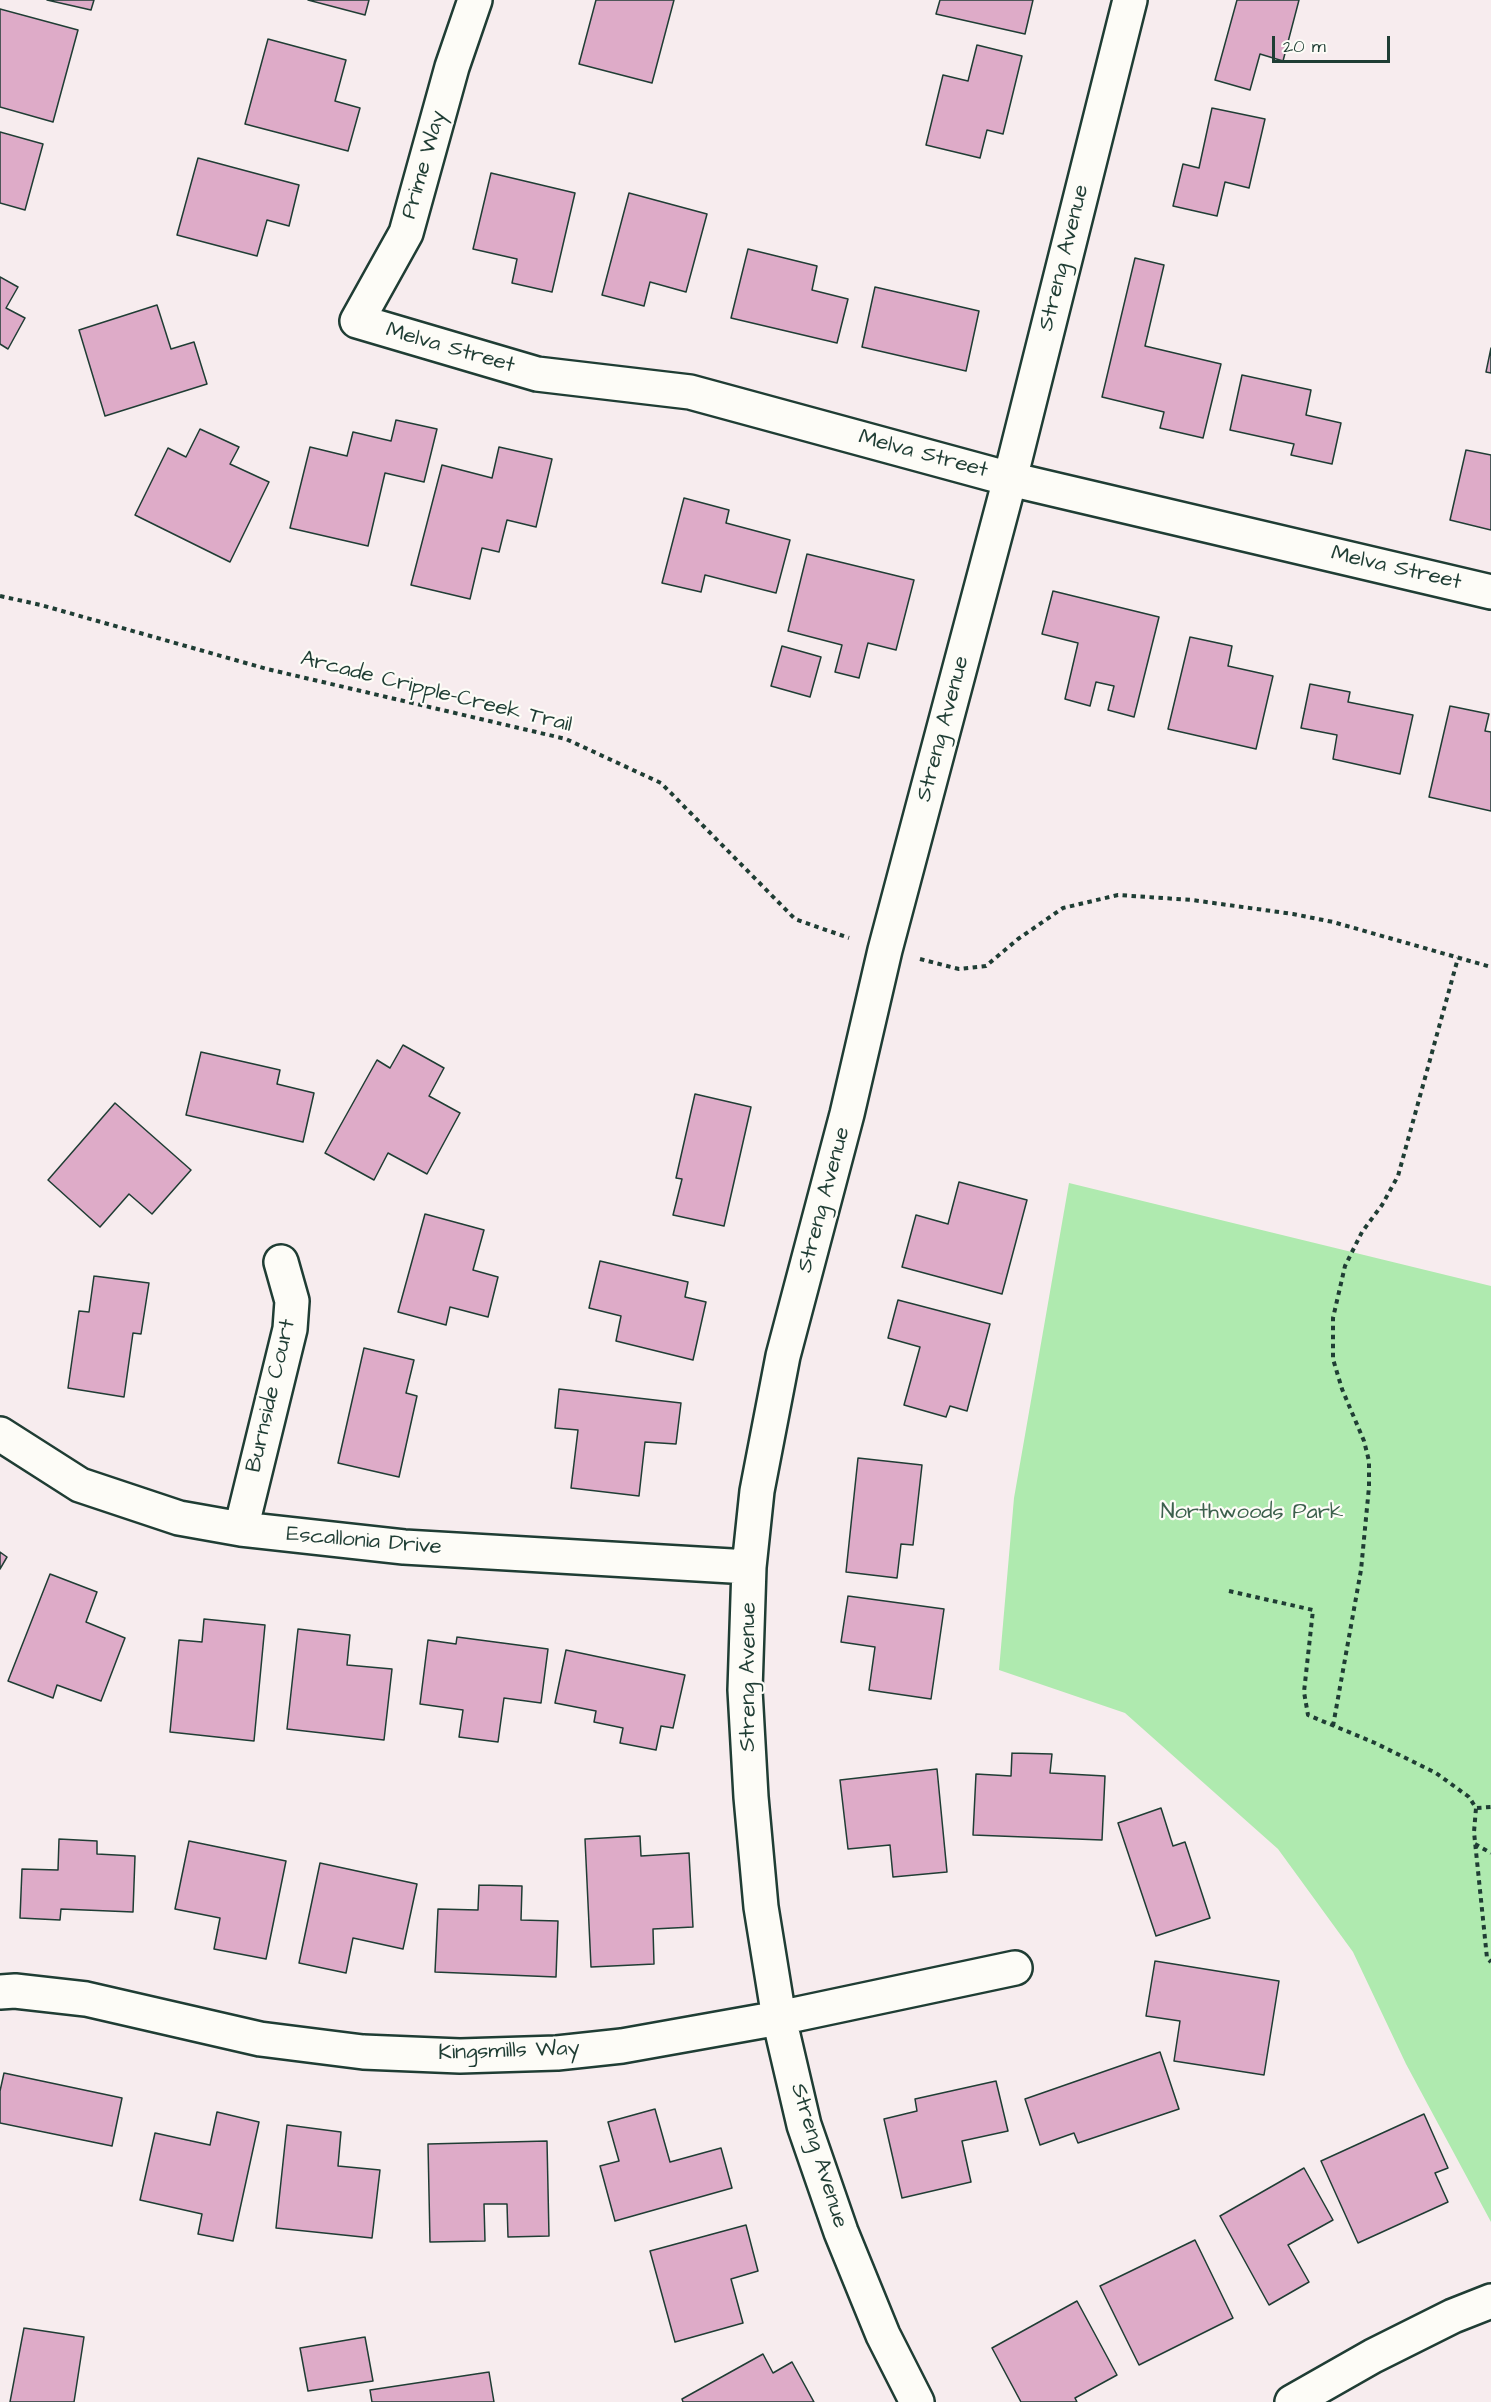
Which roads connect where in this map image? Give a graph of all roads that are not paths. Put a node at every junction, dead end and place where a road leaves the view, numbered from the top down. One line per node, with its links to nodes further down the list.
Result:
1 (475, 0): 3 (street, Prime Way)
2 (1130, 0): 4 (street, Streng Avenue)
3 (357, 321): 4 (street, Melva Street)
4 (1010, 478): 5 (street, Melva Street); 9 (street, Streng Avenue)
5 (1491, 592)
6 (281, 1262): 8 (street, Burnside Court)
7 (0, 1434): 8 (street, Escallonia Drive)
8 (241, 1529): 9 (street, Escallonia Drive)
9 (749, 1567): 12 (street, Streng Avenue)
10 (1015, 1968): 12 (street, Kingsmills Way)
11 (0, 1992): 12 (street, Kingsmills Way)
12 (779, 2018): 14 (street, Streng Avenue)
13 (1491, 2301): 15 (street)
14 (917, 2402)
15 (1292, 2402)

